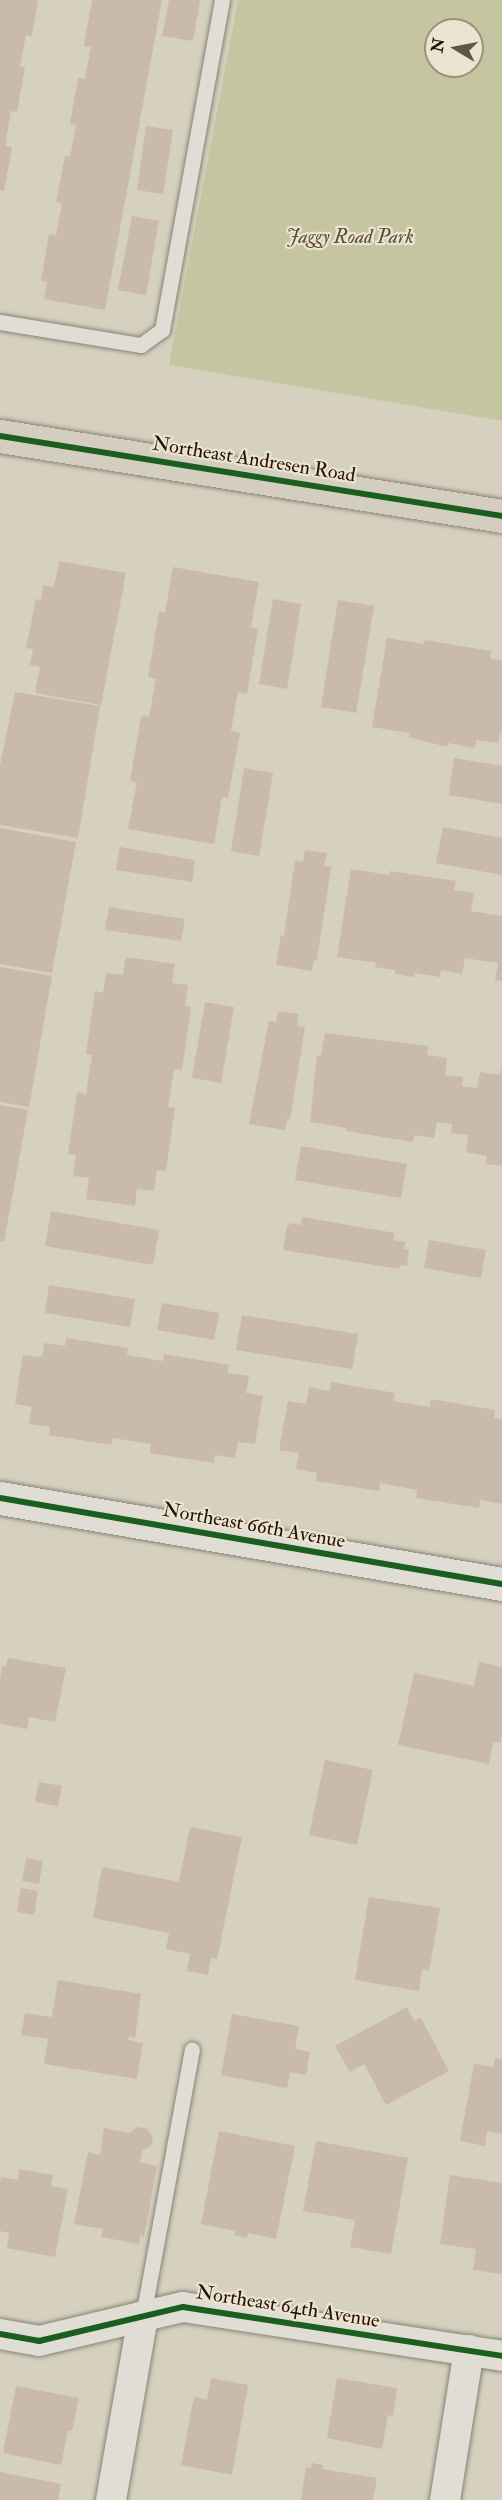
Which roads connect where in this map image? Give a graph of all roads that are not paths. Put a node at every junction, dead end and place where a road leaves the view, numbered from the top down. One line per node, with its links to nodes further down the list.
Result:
1 (222, 0): 2 (lane)
2 (0, 322)
3 (0, 436): 4 (main road, Northeast Andresen Road)
4 (502, 516)
5 (0, 1498): 6 (street, Northeast 66th Avenue)
6 (502, 1584)
7 (192, 2049): 8 (lane)
8 (143, 2316): 9 (street, Northeast 64th Avenue); 10 (street, Northeast 64th Avenue); 12 (street)
9 (0, 2334)
10 (469, 2350): 11 (street, Northeast 64th Avenue); 13 (street)
11 (502, 2355)
12 (111, 2500)
13 (445, 2500)

